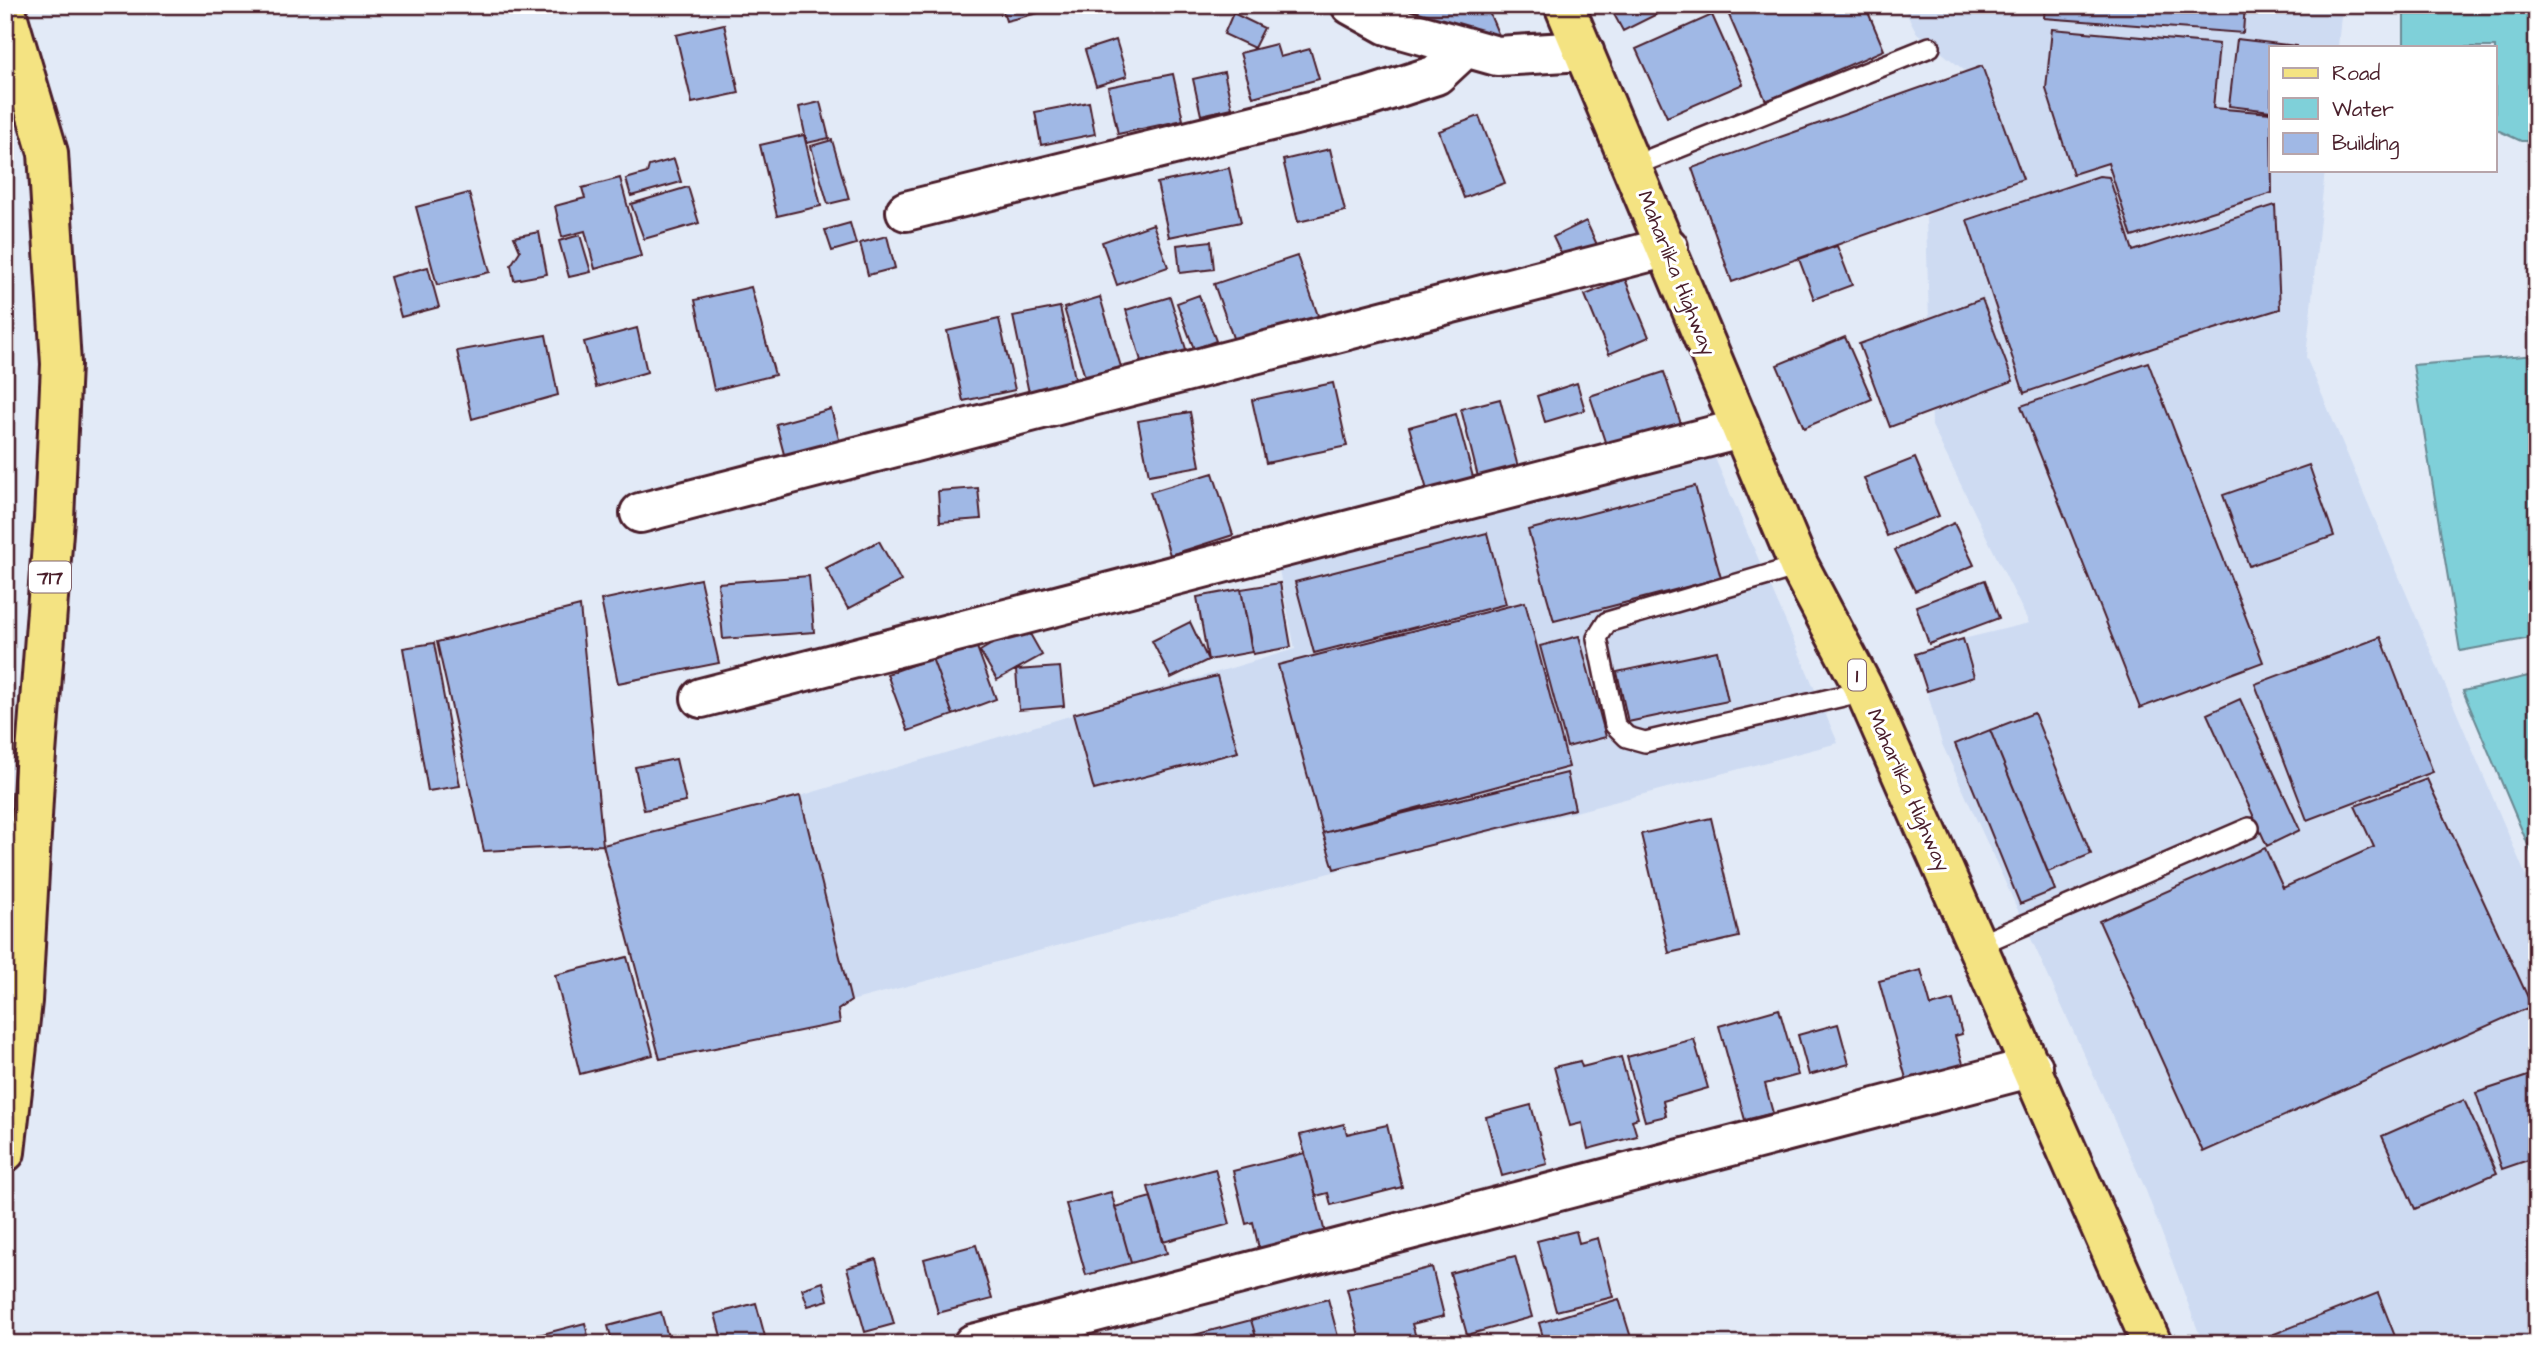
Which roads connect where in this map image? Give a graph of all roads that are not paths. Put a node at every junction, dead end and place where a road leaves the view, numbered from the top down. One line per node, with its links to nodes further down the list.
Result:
1 (1351, 5): 4 (street)
2 (1564, 5): 6 (main road, Maharlika Highway / 1)
3 (5, 8): 18 (main road, 717)
4 (1466, 47): 6 (street); 8 (street)
5 (1930, 47): 7 (lane)
6 (1584, 51): 7 (main road, Maharlika Highway / 1)
7 (1633, 166): 9 (main road, Maharlika Highway / 1)
8 (906, 211)
9 (1668, 247): 10 (main road, Maharlika Highway / 1); 11 (street)
10 (1740, 429): 12 (main road, Maharlika Highway / 1); 14 (street)
11 (640, 513)
12 (1799, 566): 13 (main road, Maharlika Highway / 1); 13 (lane)
13 (1865, 691): 16 (main road, Maharlika Highway / 1)
14 (701, 698)
15 (2249, 828): 16 (lane)
16 (1978, 945): 17 (main road, Maharlika Highway / 1)
17 (2033, 1067): 19 (street); 20 (main road, Maharlika Highway / 1)
18 (5, 1152)
19 (973, 1344)
20 (2152, 1344)

